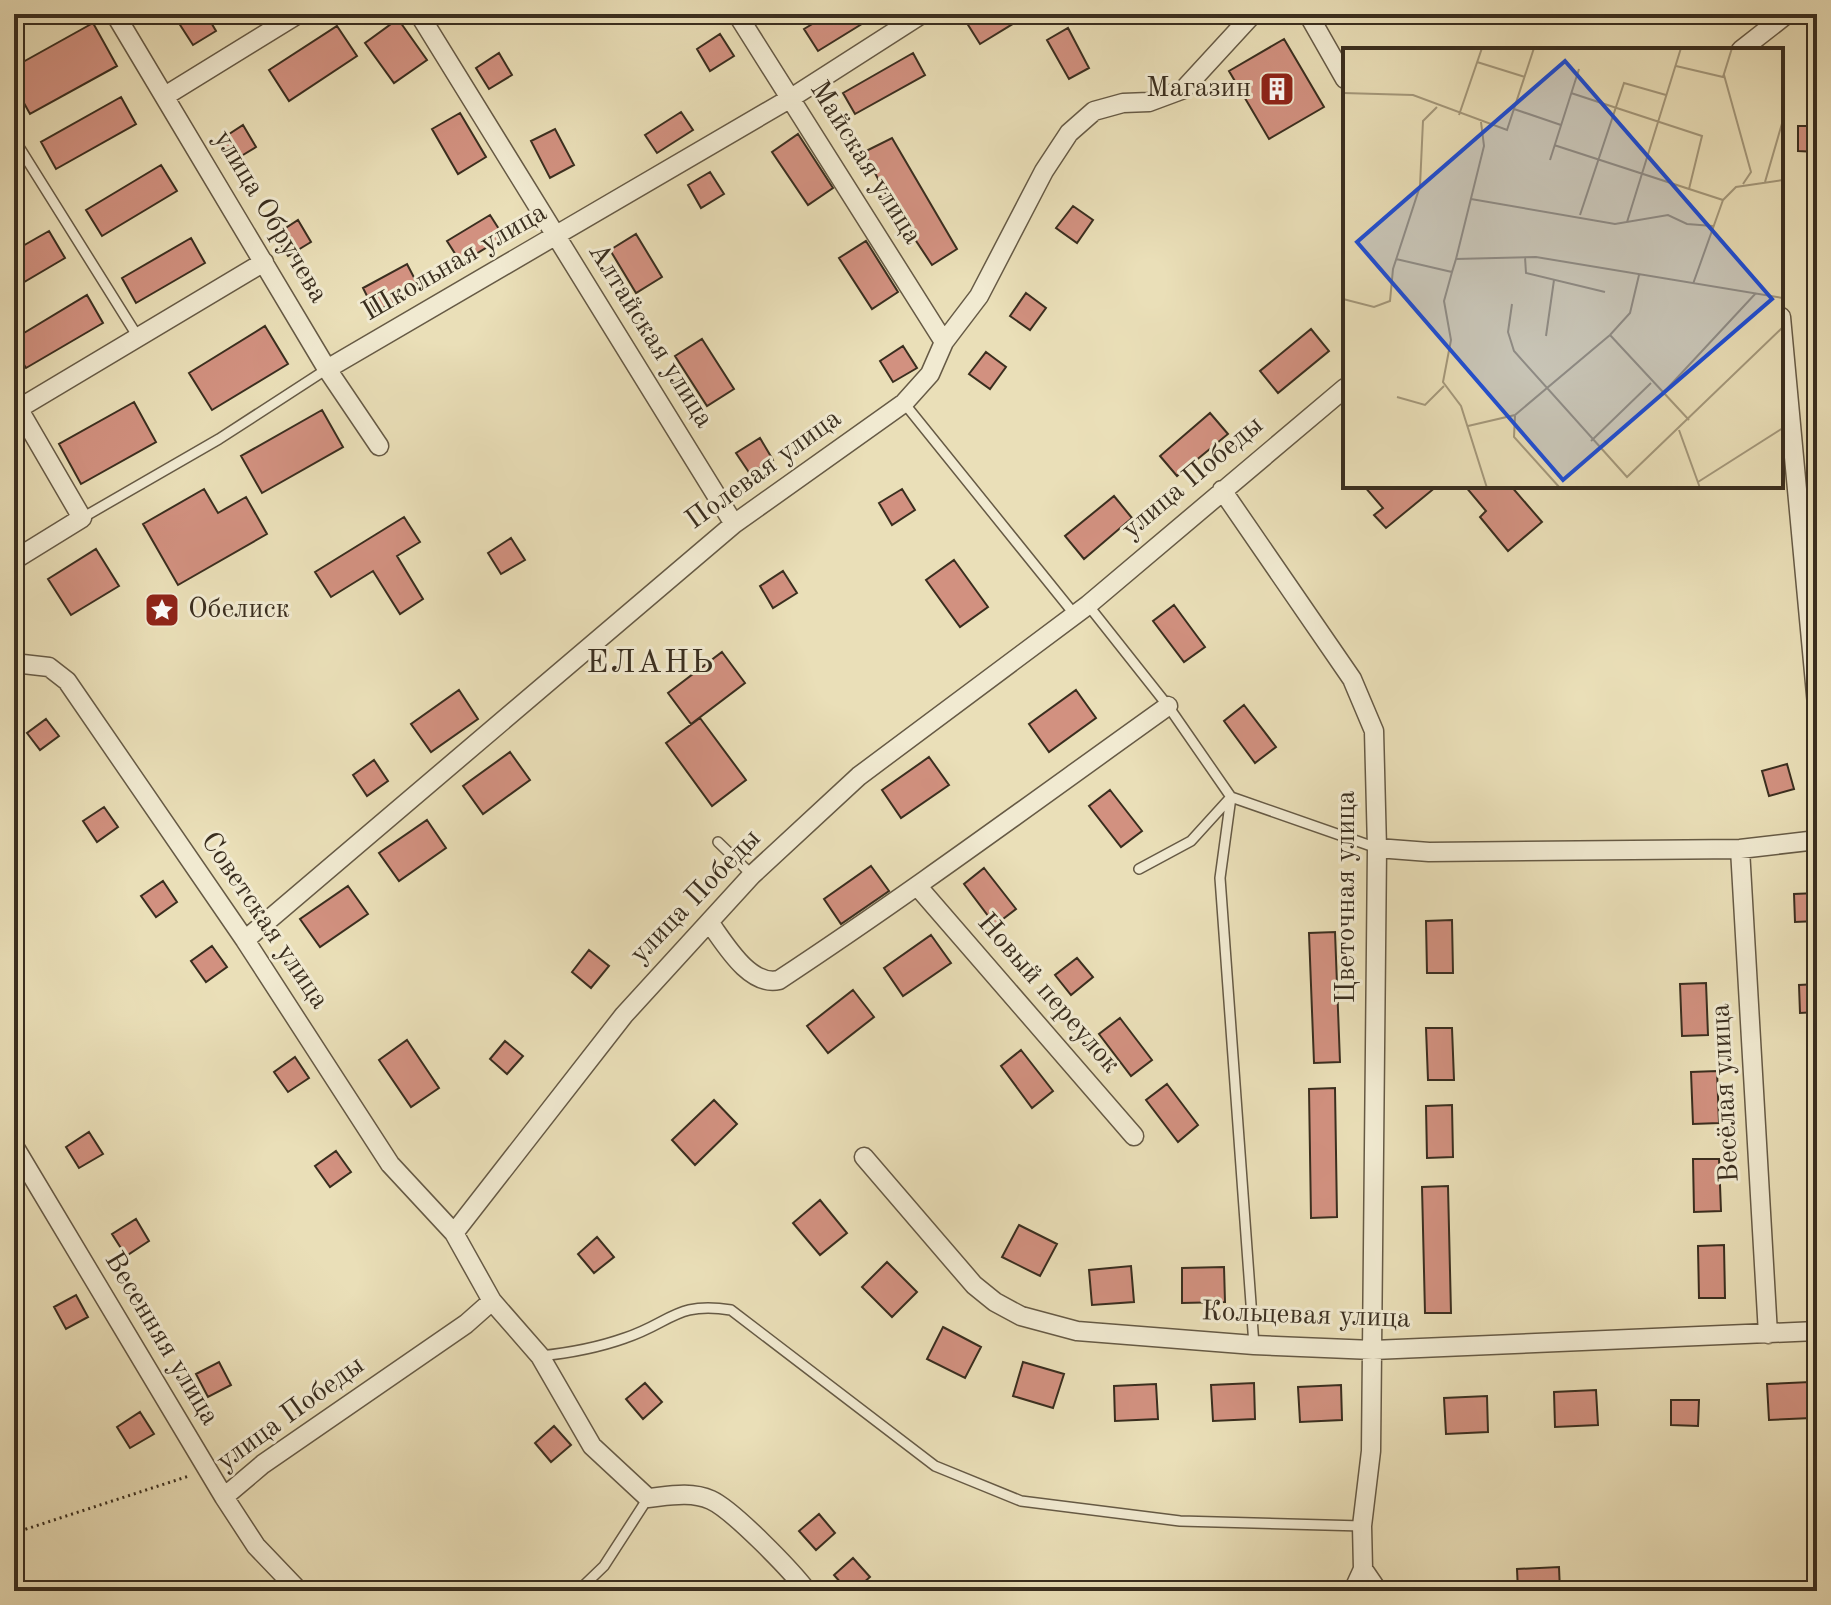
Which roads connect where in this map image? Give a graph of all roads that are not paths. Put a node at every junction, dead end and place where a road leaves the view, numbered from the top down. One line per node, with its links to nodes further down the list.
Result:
1 (115, 14): 11 (street, улица Обручева)
2 (298, 14): 11 (street)
3 (419, 14): 14 (street, Алтайская улица)
4 (737, 14): 12 (street, Майская улица)
5 (922, 14): 12 (street, Школьная улица)
6 (1253, 14): 18 (street, Полевая улица)
7 (1308, 14): 10 (street)
8 (1787, 14): 9 (street)
9 (1744, 48)
10 (1343, 75)
11 (165, 96): 15 (street, улица Обручева)
12 (791, 98): 14 (street, Школьная улица); 18 (street, Майская улица)
13 (14, 139): 16 (lane)
14 (555, 238): 19 (street, Школьная улица); 26 (street, Алтайская улица)
15 (264, 262): 16 (street); 19 (street, улица Обручева)
16 (138, 337): 22 (street)
17 (1783, 339): 30 (street)
18 (944, 342): 21 (street, Полевая улица)
19 (327, 369): 23 (street, улица Обручева); 25 (lane, Школьная улица)
20 (1343, 390): 24 (street, улица Победы)
21 (904, 403): 26 (street, Полевая улица); 28 (lane)
22 (16, 405): 25 (street)
23 (379, 446)
24 (1222, 490): 28 (street, улица Победы); 35 (street, Цветочная улица)
25 (82, 518): 27 (street, Школьная улица)
26 (734, 524): 41 (street, Полевая улица)
27 (14, 560)
28 (1082, 610): 31 (lane); 38 (street, улица Победы)
29 (14, 663): 41 (street, Советская улица)
30 (1817, 705)
31 (1168, 706): 32 (lane); 39 (street)
32 (1231, 797): 35 (lane); 37 (lane); 49 (lane)
33 (1817, 840): 36 (street)
34 (718, 842): 38 (lane)
35 (1377, 848): 36 (street); 50 (street, Цветочная улица)
36 (1740, 849): 48 (street, Весёлая улица)
37 (1139, 869)
38 (752, 875): 40 (street, улица Победы)
39 (919, 888): 40 (street); 42 (street, Новый переулок)
40 (709, 922): 45 (street, улица Победы)
41 (245, 940): 45 (street, Советская улица)
42 (1134, 1136)
43 (14, 1146): 52 (street, Весенняя улица)
44 (864, 1157): 49 (street, Кольцевая улица)
45 (454, 1233): 46 (street)
46 (492, 1301): 51 (street); 52 (street, улица Победы)
47 (1817, 1331): 48 (street, Кольцевая улица)
48 (1768, 1334): 50 (street, Кольцевая улица)
49 (1254, 1345): 50 (street, Кольцевая улица)
50 (1373, 1350): 54 (street, Цветочная улица)
51 (540, 1356): 53 (street); 54 (lane)
52 (224, 1497): 56 (street, Весенняя улица)
53 (648, 1498): 57 (lane); 58 (street)
54 (1362, 1526): 55 (street, Цветочная улица)
55 (1363, 1569): 59 (street); 60 (street)
56 (299, 1591)
57 (578, 1591)
58 (807, 1591)
59 (1353, 1591)
60 (1378, 1591)

